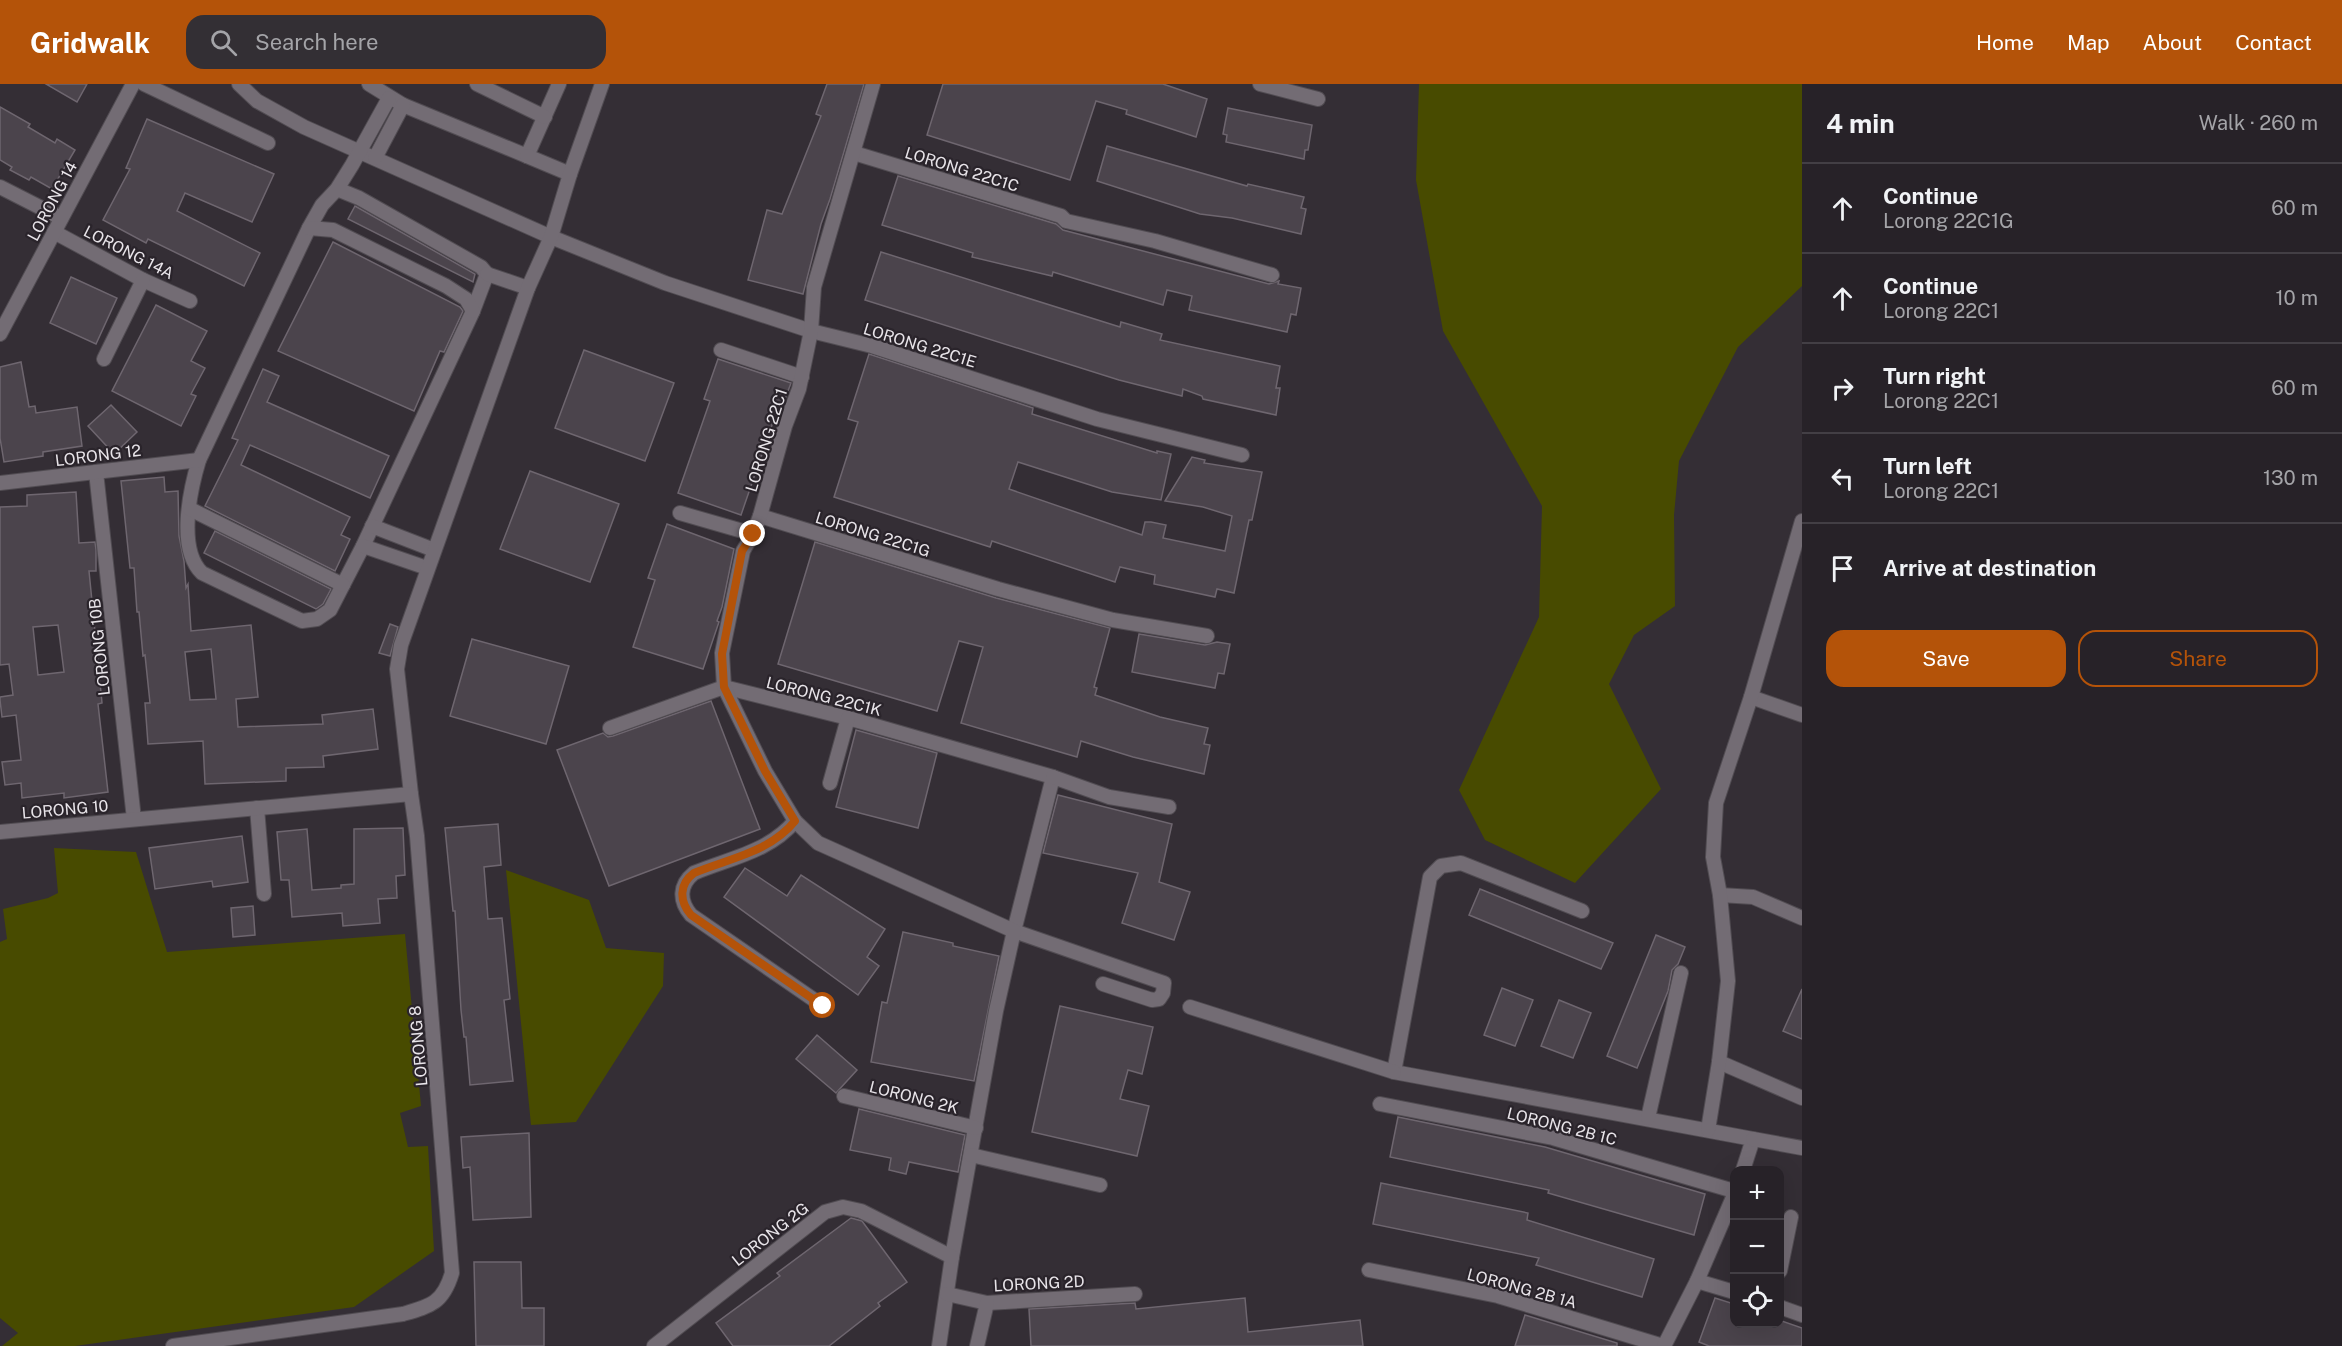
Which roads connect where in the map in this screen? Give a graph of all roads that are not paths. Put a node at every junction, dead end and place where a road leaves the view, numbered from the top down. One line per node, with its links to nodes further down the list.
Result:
1 (133, 84): 22 (street, LORONG 14)
2 (144, 84): 14 (street)
3 (239, 84): 15 (street, LORONG 22C1E)
4 (369, 84): 10 (street)
5 (477, 84): 13 (street)
6 (559, 84): 13 (street)
7 (602, 84): 19 (street, LORONG 8)
8 (873, 84): 16 (street, LORONG 22C1)
9 (1260, 84): 11 (street)
10 (389, 98): 12 (street); 15 (street)
11 (1318, 99)
12 (403, 105): 17 (street); 18 (street)
13 (545, 117): 17 (street)
14 (268, 144)
15 (361, 151): 18 (street, LORONG 22C1E); 21 (street)
16 (854, 153): 27 (street, LORONG 22C1C); 32 (street, LORONG 22C1)
17 (527, 156): 19 (street)
18 (375, 158): 25 (street, LORONG 22C1E)
19 (570, 174): 25 (street, LORONG 8)
20 (0, 187): 22 (street)
21 (337, 189): 23 (street); 26 (street)
22 (61, 218): 24 (street, LORONG 14)
23 (309, 228): 31 (street); 38 (street)
24 (54, 232): 28 (street, LORONG 14A); 33 (street, LORONG 14)
25 (551, 237): 29 (street, LORONG 8); 32 (street, LORONG 22C1E)
26 (487, 274): 29 (street); 31 (street)
27 (1272, 275)
28 (143, 280): 30 (street, LORONG 14A); 35 (street)
29 (528, 288): 48 (street, LORONG 8)
30 (190, 301)
31 (473, 311): 44 (street)
32 (811, 331): 36 (street, LORONG 22C1); 37 (street, LORONG 22C1E)
33 (0, 334)
34 (721, 350): 36 (street)
35 (104, 359)
36 (802, 377): 43 (street, LORONG 22C1)
37 (1242, 455)
38 (199, 460): 39 (street, LORONG 12); 41 (street)
39 (96, 472): 40 (street, LORONG 12); 62 (street, LORONG 10B)
40 (0, 483)
41 (190, 509): 50 (street); 50 (street)
42 (680, 513): 46 (street)
43 (760, 516): 46 (street, LORONG 22C1); 51 (street, LORONG 22C1G)
44 (372, 526): 47 (street); 48 (street)
45 (1801, 528): 53 (street)
46 (753, 534): 52 (street, LORONG 22C1)
47 (363, 546): 49 (street); 50 (street)
48 (434, 550): 49 (street, LORONG 8)
49 (427, 568): 59 (street, LORONG 8)
50 (343, 585)
51 (1207, 636)
52 (724, 687): 55 (street, LORONG 22C1K); 56 (street); 63 (street, LORONG 22C1)
53 (1751, 697): 54 (street); 66 (street)
54 (1802, 715)
55 (848, 718): 57 (street, LORONG 22C1K); 58 (street)
56 (610, 728)
57 (1053, 777): 60 (street, LORONG 22C1K); 69 (street)
58 (830, 783)
59 (411, 795): 61 (street); 101 (street, LORONG 8)
60 (1169, 807)
61 (257, 808): 62 (street); 65 (street)
62 (134, 819): 64 (street, LORONG 10)
63 (795, 821): 69 (street, LORONG 22C1); 72 (street)
64 (0, 832)
65 (264, 894)
66 (1719, 895): 68 (street); 74 (street)
67 (1582, 911): 75 (street)
68 (1802, 918)
69 (1014, 931): 71 (street, LORONG 22C1); 80 (street)
70 (1681, 973): 79 (street)
71 (1103, 984)
72 (823, 1006)
73 (1190, 1007): 75 (street)
74 (1719, 1062): 77 (street); 81 (street)
75 (1394, 1071): 79 (street)
76 (844, 1096): 80 (street, LORONG 2K)
77 (1802, 1098)
78 (1380, 1104): 87 (street, LORONG 2B 1C)
79 (1648, 1118): 81 (street)
80 (976, 1128): 84 (street)
81 (1708, 1130): 82 (street)
82 (1753, 1139): 83 (street); 85 (street)
83 (1802, 1148)
84 (971, 1155): 86 (street); 91 (street)
85 (1744, 1166)
86 (1100, 1185)
87 (1730, 1192)
88 (1730, 1203): 93 (street)
89 (1791, 1217): 90 (street)
90 (1784, 1248)
91 (952, 1257): 95 (street); 100 (street, LORONG 2G)
92 (1369, 1270): 106 (street, LORONG 2B 1A)
93 (1697, 1281): 94 (street); 106 (street)
94 (1730, 1292)
95 (947, 1294): 97 (street, LORONG 2D); 104 (street)
96 (1135, 1294): 97 (street, LORONG 2D)
97 (987, 1303): 105 (street)
98 (1784, 1308): 99 (street)
99 (1802, 1315)
100 (670, 1334): 102 (street, LORONG 2G); 103 (street)
101 (173, 1346)
102 (654, 1346)
103 (679, 1346)
104 (939, 1346)
105 (977, 1346)
106 (1664, 1346)

